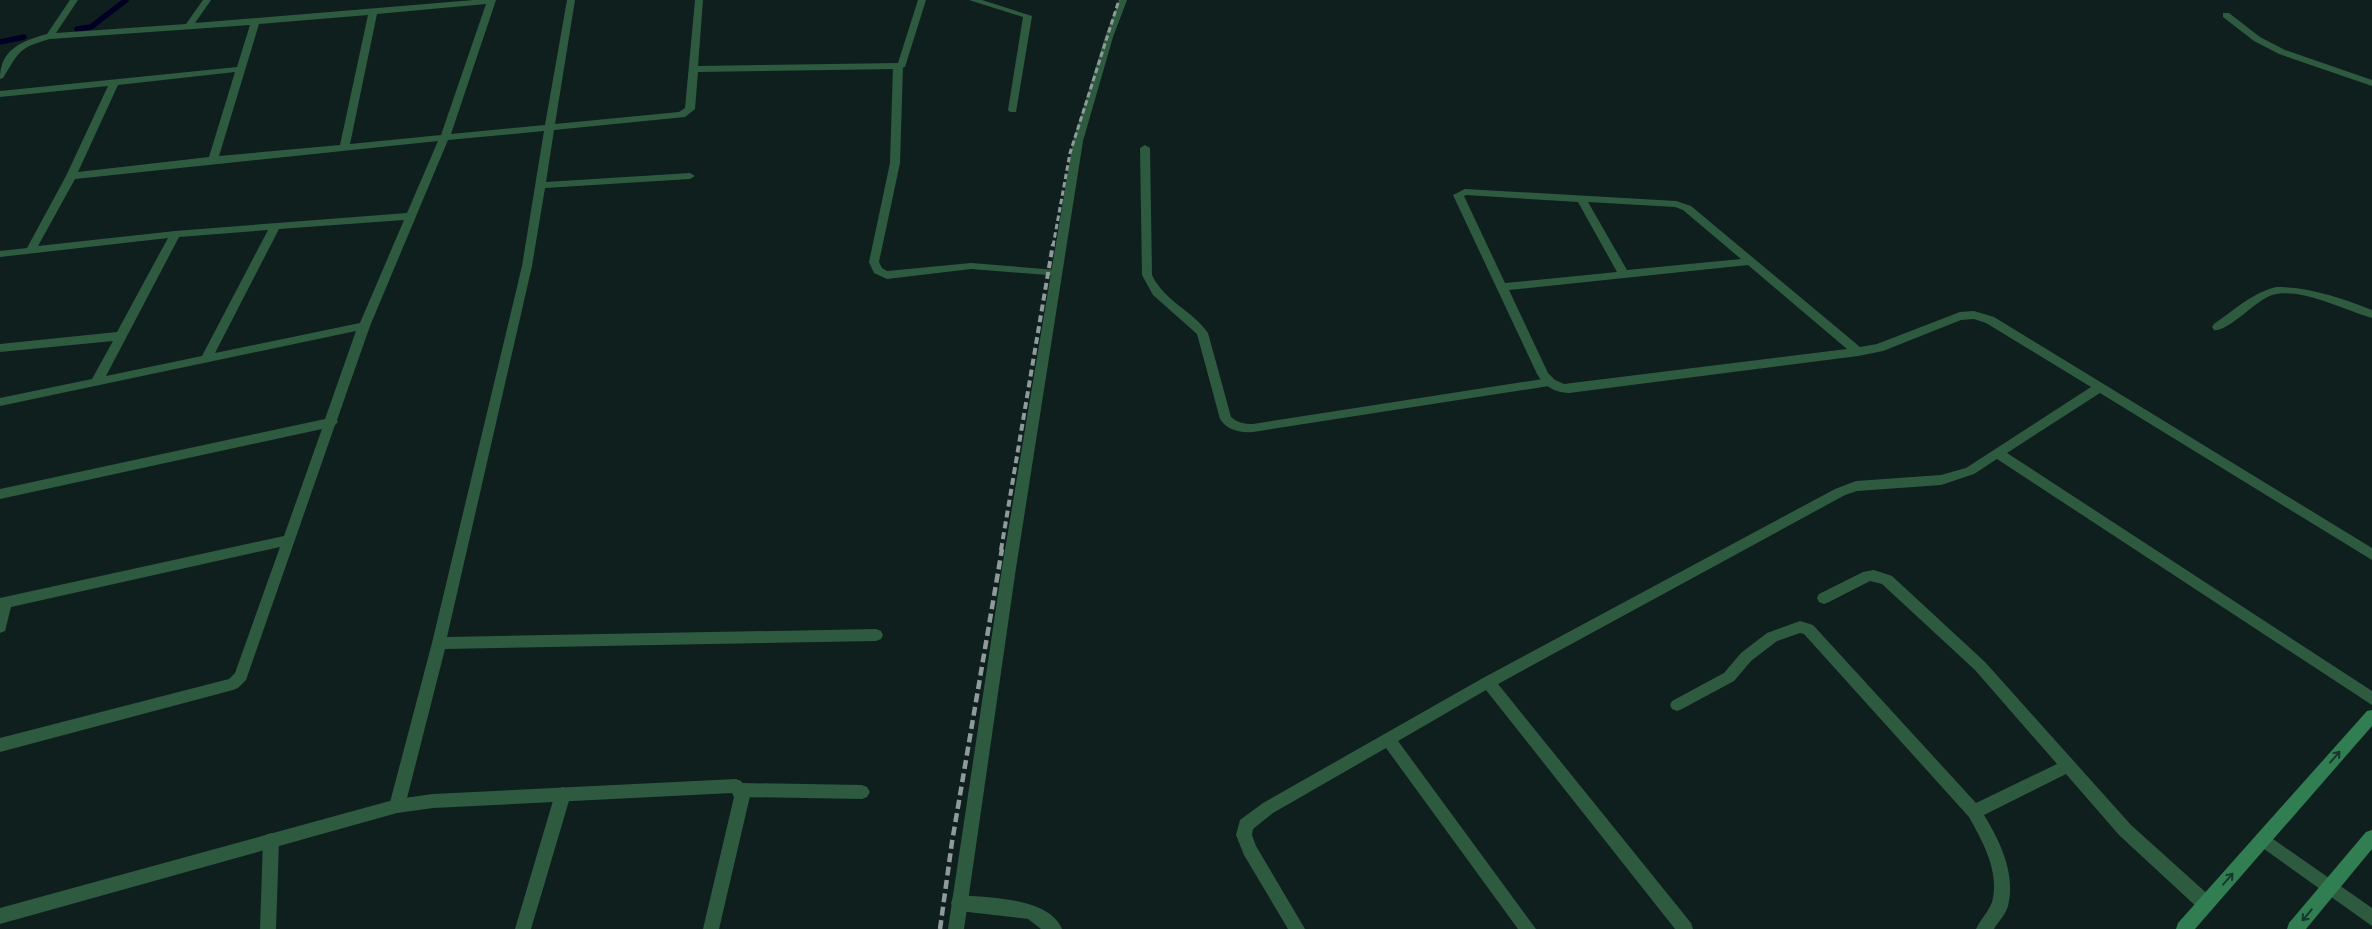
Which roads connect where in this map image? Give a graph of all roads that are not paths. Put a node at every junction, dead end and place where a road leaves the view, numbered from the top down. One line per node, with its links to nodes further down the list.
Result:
1 (74, 0): 13 (street)
2 (207, 0): 12 (street)
3 (492, 0): 9 (street); 23 (street)
4 (571, 0): 22 (street)
5 (699, 0): 16 (street)
6 (922, 0): 14 (street)
7 (973, 0): 21 (street)
8 (1123, 0): 37 (street)
9 (373, 12): 11 (street); 24 (street)
10 (2226, 16): 19 (street)
11 (255, 22): 12 (street); 15 (street)
12 (189, 26): 13 (street)
13 (50, 36): 17 (street)
14 (898, 66): 16 (street); 37 (street)
15 (241, 69): 18 (street); 26 (street)
16 (693, 69): 22 (street)
17 (0, 76)
18 (114, 82): 20 (street); 27 (street)
19 (2372, 83)
20 (0, 94)
21 (1013, 110)
22 (551, 128): 23 (street); 29 (street)
23 (445, 137): 24 (street); 31 (street)
24 (344, 147): 26 (street)
25 (1145, 148): 48 (street)
26 (213, 160): 27 (street)
27 (71, 176): 34 (street)
28 (690, 176): 29 (street)
29 (540, 185): 60 (street)
30 (1581, 198): 36 (street); 38 (street); 39 (street)
31 (411, 216): 32 (street); 41 (street)
32 (275, 226): 33 (street); 46 (street)
33 (175, 234): 34 (street); 43 (street)
34 (30, 251): 35 (street)
35 (0, 254)
36 (1752, 262): 38 (street); 45 (street)
37 (1056, 274): 77 (street)
38 (1624, 275): 39 (street)
39 (1502, 288): 48 (street)
40 (2372, 314): 42 (street)
41 (364, 326): 46 (street); 51 (street)
42 (2218, 327)
43 (120, 336): 44 (street); 47 (street)
44 (0, 348)
45 (1858, 352): 48 (street); 49 (street)
46 (207, 358): 47 (street)
47 (97, 381): 50 (street)
48 (1549, 382)
49 (2100, 386): 52 (street); 55 (street)
50 (0, 402)
51 (332, 422): 53 (street); 54 (street)
52 (1997, 453): 61 (street); 62 (street)
53 (0, 494)
54 (288, 540): 57 (street); 66 (street)
55 (2372, 555)
56 (1824, 598): 67 (street)
57 (2, 604): 58 (street)
58 (0, 627)
59 (876, 635): 60 (street)
60 (439, 643): 71 (street)
61 (1488, 682): 65 (street); 88 (street)
62 (2372, 699)
63 (1677, 705): 72 (street)
64 (2372, 716): 74 (main road, one-way to 64)
65 (1389, 741): 86 (street); 87 (street)
66 (0, 745)
67 (2067, 766): 72 (street); 78 (street)
68 (740, 790): 69 (street); 70 (street); 83 (street)
69 (862, 792)
70 (563, 794): 71 (street); 82 (street)
71 (397, 806): 75 (street)
72 (1974, 812): 89 (street)
73 (2372, 837): 76 (main road)
74 (2263, 839): 76 (street); 78 (main road, one-way to 74)
75 (271, 840): 79 (street); 81 (street)
76 (2330, 887): 80 (street); 91 (main road, one-way to 91)
77 (959, 903): 84 (street); 85 (street)
78 (2206, 904): 90 (main road)
79 (0, 916)
80 (2372, 918)
81 (268, 929)
82 (523, 929)
83 (711, 929)
84 (956, 929)
85 (1054, 929)
86 (1297, 929)
87 (1528, 929)
88 (1685, 929)
89 (1984, 929)
90 (2184, 929)
91 (2295, 929)

